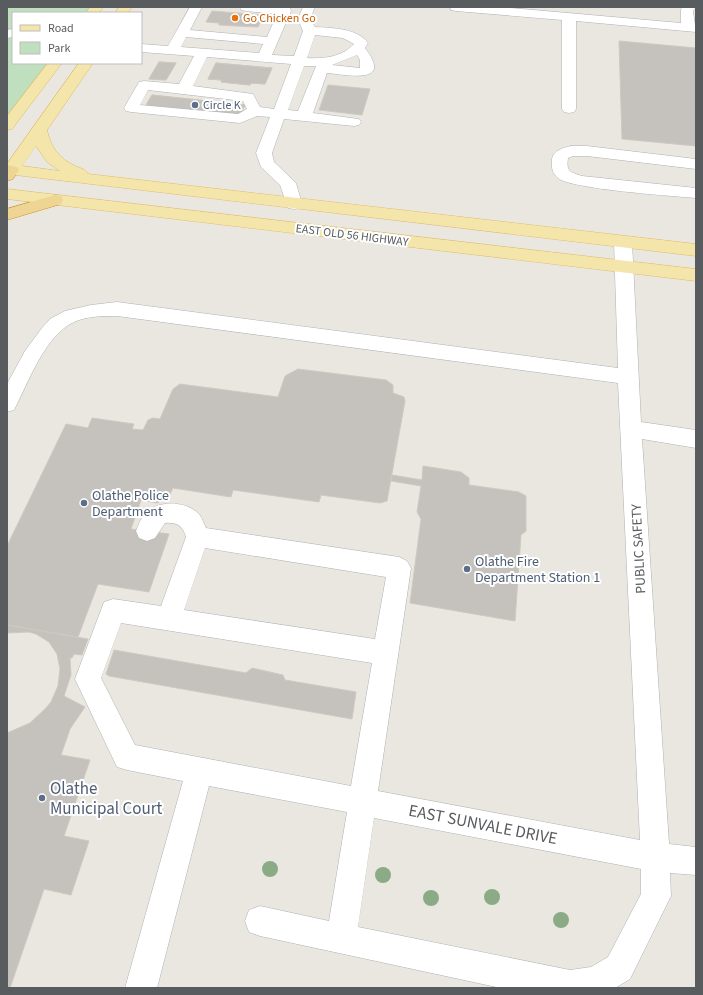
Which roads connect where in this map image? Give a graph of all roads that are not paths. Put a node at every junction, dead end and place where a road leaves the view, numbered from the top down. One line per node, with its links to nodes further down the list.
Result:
1 (196, 7): 10 (street)
2 (246, 7): 11 (street)
3 (310, 7): 9 (street)
4 (456, 7): 7 (street)
5 (691, 7): 8 (street)
6 (606, 14): 7 (street); 8 (street)
7 (569, 17): 22 (street)
8 (692, 27)
9 (310, 31): 13 (street); 17 (street)
10 (182, 32): 11 (street); 14 (street)
11 (272, 41): 16 (street)
12 (142, 48): 14 (street)
13 (359, 49): 20 (street); 20 (street)
14 (172, 50): 15 (street)
15 (203, 52): 16 (street); 21 (street)
16 (264, 58): 17 (street)
17 (299, 61): 20 (street); 24 (street)
18 (54, 64): 27 (main road)
19 (85, 64): 28 (main road)
20 (323, 66): 25 (street)
21 (184, 90): 23 (street); 23 (street)
22 (569, 109)
23 (255, 111): 24 (street)
24 (280, 114): 25 (street); 35 (street)
25 (304, 116): 26 (street)
26 (354, 122)
27 (7, 126)
28 (39, 130): 30 (main road); 31 (main road)
29 (696, 164): 32 (street)
30 (8, 172): 31 (main road, EAST OLD 56 HIGHWAY)
31 (96, 180): 35 (main road, EAST OLD 56 HIGHWAY)
32 (696, 193)
33 (7, 194): 34 (main road, EAST OLD 56 HIGHWAY)
34 (55, 200): 36 (highway); 39 (main road, EAST OLD 56 HIGHWAY)
35 (294, 204): 37 (main road, EAST OLD 56 HIGHWAY)
36 (7, 215)
37 (623, 242): 38 (main road, EAST OLD 56 HIGHWAY); 39 (street, PUBLIC SAFETY)
38 (696, 250)
39 (624, 267): 40 (main road, EAST OLD 56 HIGHWAY); 41 (street, PUBLIC SAFETY)
40 (696, 275)
41 (628, 377): 42 (street); 43 (street, PUBLIC SAFETY)
42 (7, 404)
43 (632, 429): 44 (street); 51 (street, PUBLIC SAFETY)
44 (696, 439)
45 (147, 531): 46 (street)
46 (197, 537): 47 (street); 48 (street)
47 (169, 618): 48 (street); 49 (street, EAST SUNVALE DRIVE)
48 (386, 652): 50 (street)
49 (199, 772): 50 (street, EAST SUNVALE DRIVE); 55 (street)
50 (362, 801): 51 (street, EAST SUNVALE DRIVE); 54 (street)
51 (656, 857): 52 (street, EAST SUNVALE DRIVE); 54 (street, PUBLIC SAFETY)
52 (696, 861)
53 (260, 921): 54 (street, PUBLIC SAFETY)
54 (341, 938)
55 (140, 988)

